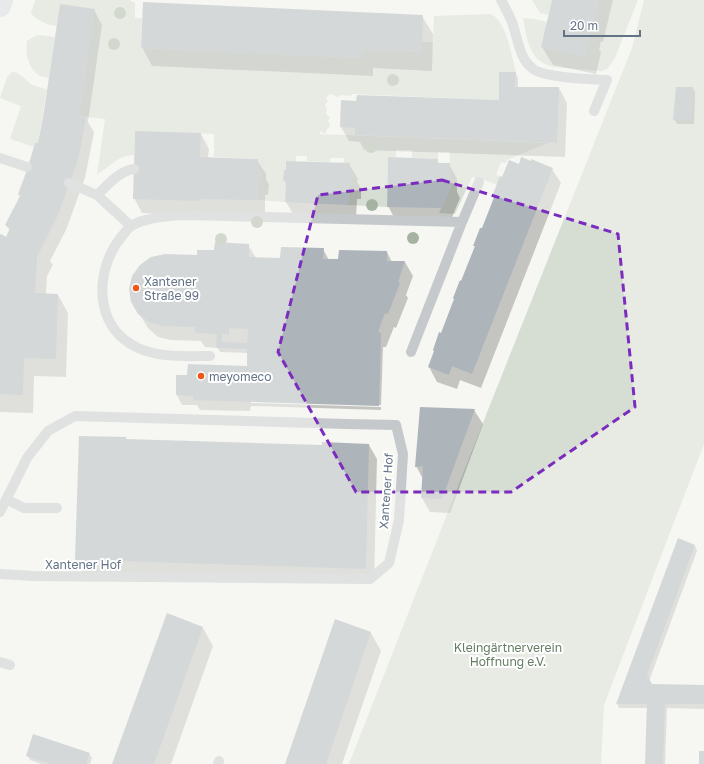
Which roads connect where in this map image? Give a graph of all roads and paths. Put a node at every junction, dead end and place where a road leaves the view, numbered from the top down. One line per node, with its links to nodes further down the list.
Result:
1 (2, 0): 3 (street)
2 (501, 0): 4 (lane)
3 (0, 6)
4 (594, 111)
5 (0, 158): 6 (lane)
6 (27, 167)
7 (134, 169): 10 (lane)
8 (479, 182): 11 (lane)
9 (70, 183): 10 (lane)
10 (97, 195): 12 (lane)
11 (462, 222): 12 (lane); 13 (lane)
12 (131, 226): 14 (lane)
13 (411, 352)
14 (210, 356)
15 (6, 500): 16 (lane); 17 (lane, Xantener Hof); 18 (lane, Xantener Hof)
16 (57, 508)
17 (0, 512)
18 (0, 574)
19 (0, 662): 20 (lane)
20 (10, 666)

